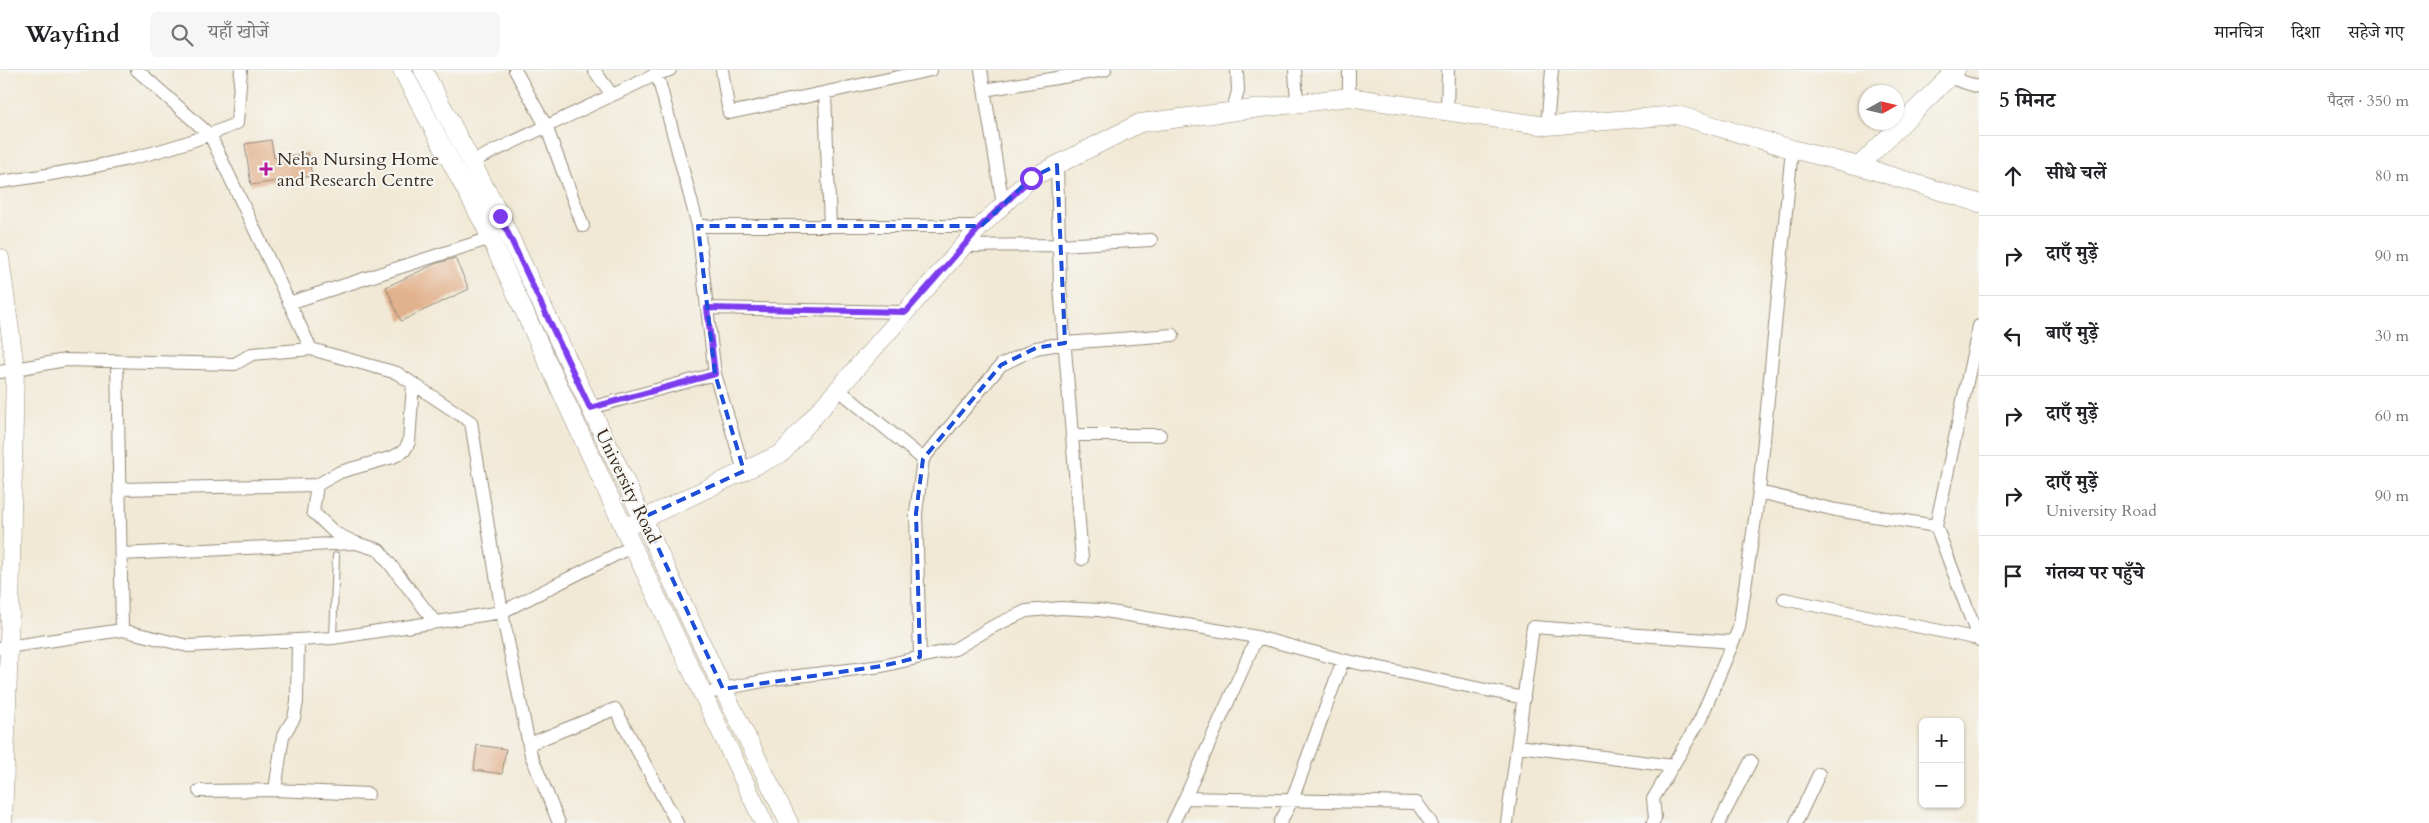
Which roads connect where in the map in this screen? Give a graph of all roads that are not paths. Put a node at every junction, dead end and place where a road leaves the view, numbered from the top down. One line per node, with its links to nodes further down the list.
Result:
1 (137, 70): 29 (street)
2 (241, 70): 29 (street)
3 (402, 70): 41 (street, University Road)
4 (423, 70): 31 (street, University Road)
5 (515, 70): 27 (street)
6 (594, 70): 22 (street)
7 (670, 70): 17 (street)
8 (722, 70): 21 (street)
9 (931, 70): 21 (street)
10 (981, 70): 20 (street)
11 (1105, 70): 20 (street)
12 (1237, 70): 26 (street)
13 (1295, 70): 24 (street)
14 (1349, 70): 23 (street)
15 (1448, 70): 25 (street)
16 (1552, 70): 28 (street)
17 (656, 72): 22 (street); 38 (street)
18 (1953, 74): 19 (street); 33 (street)
19 (1979, 87)
20 (984, 90): 36 (street)
21 (825, 93): 39 (street)
22 (612, 95): 27 (street)
23 (1349, 97): 24 (street); 25 (street)
24 (1297, 104): 26 (street)
25 (1447, 112): 28 (street)
26 (1232, 113): 32 (street)
27 (546, 126): 31 (street); 37 (street)
28 (1547, 126): 30 (street)
29 (210, 135): 34 (street); 46 (street)
30 (1792, 149): 33 (street); 66 (street)
31 (472, 162): 59 (street, University Road)
32 (1057, 165): 36 (street); 43 (street)
33 (1859, 166): 35 (street)
34 (0, 182)
35 (1979, 203)
36 (1003, 205): 40 (street)
37 (583, 226)
38 (698, 226): 39 (street); 47 (street)
39 (830, 226): 40 (street)
40 (981, 226): 44 (street)
41 (490, 238): 46 (street); 69 (street, University Road)
42 (1151, 240): 43 (street)
43 (1059, 245): 44 (street); 51 (street)
44 (964, 246): 48 (street)
45 (0, 258): 55 (street)
46 (289, 303): 52 (street)
47 (707, 308): 48 (street); 56 (street)
48 (906, 312): 58 (street)
49 (1979, 326): 54 (street)
50 (1173, 335): 51 (street)
51 (1065, 343): 60 (street); 62 (street)
52 (311, 349): 53 (street); 57 (street)
53 (117, 362): 55 (street); 65 (street)
54 (1975, 366): 68 (street)
55 (7, 370): 84 (street)
56 (715, 374): 59 (street); 63 (street)
57 (414, 384): 64 (street); 76 (street)
58 (838, 389): 62 (street); 63 (street)
59 (590, 408): 67 (street, University Road)
60 (1072, 435): 61 (street); 74 (street)
61 (1160, 435)
62 (923, 460): 85 (street)
63 (744, 471): 67 (street)
64 (317, 485): 65 (street); 70 (street)
65 (120, 489): 72 (street)
66 (1759, 492): 68 (street); 83 (street)
67 (644, 517): 69 (street); 87 (street, University Road)
68 (1936, 526): 81 (street)
69 (624, 528): 71 (street, University Road)
70 (356, 543): 72 (street); 77 (street)
71 (632, 546): 76 (street); 88 (street, University Road)
72 (121, 554): 78 (street)
73 (336, 556): 80 (lane)
74 (1082, 559)
75 (1784, 598): 81 (street)
76 (502, 612): 77 (street); 90 (street)
77 (435, 622): 80 (street)
78 (122, 630): 82 (street); 84 (street)
79 (1257, 637): 85 (street); 86 (street); 98 (street)
80 (333, 638): 82 (street)
81 (1979, 639)
82 (298, 640): 95 (street)
83 (1733, 642): 89 (street); 93 (street)
84 (4, 648): 101 (street)
85 (920, 657): 87 (street)
86 (1343, 660): 89 (street); 99 (street)
87 (722, 689): 88 (street); 105 (street, University Road)
88 (704, 695): 104 (street, University Road)
89 (1524, 698): 91 (street)
90 (529, 744): 102 (street); 103 (street)
91 (1518, 746): 93 (street); 109 (street)
92 (1751, 761): 110 (street)
93 (1673, 766): 100 (street)
94 (1819, 774): 111 (street)
95 (275, 790): 96 (street); 97 (street)
96 (199, 791)
97 (368, 794)
98 (1185, 798): 99 (street); 106 (street)
99 (1292, 800): 107 (street); 108 (street)
100 (1651, 821)
101 (3, 823)
102 (559, 823)
103 (677, 823)
104 (764, 823)
105 (789, 823)
106 (1173, 823)
107 (1280, 823)
108 (1431, 823)
109 (1507, 823)
110 (1719, 823)
111 (1796, 823)

